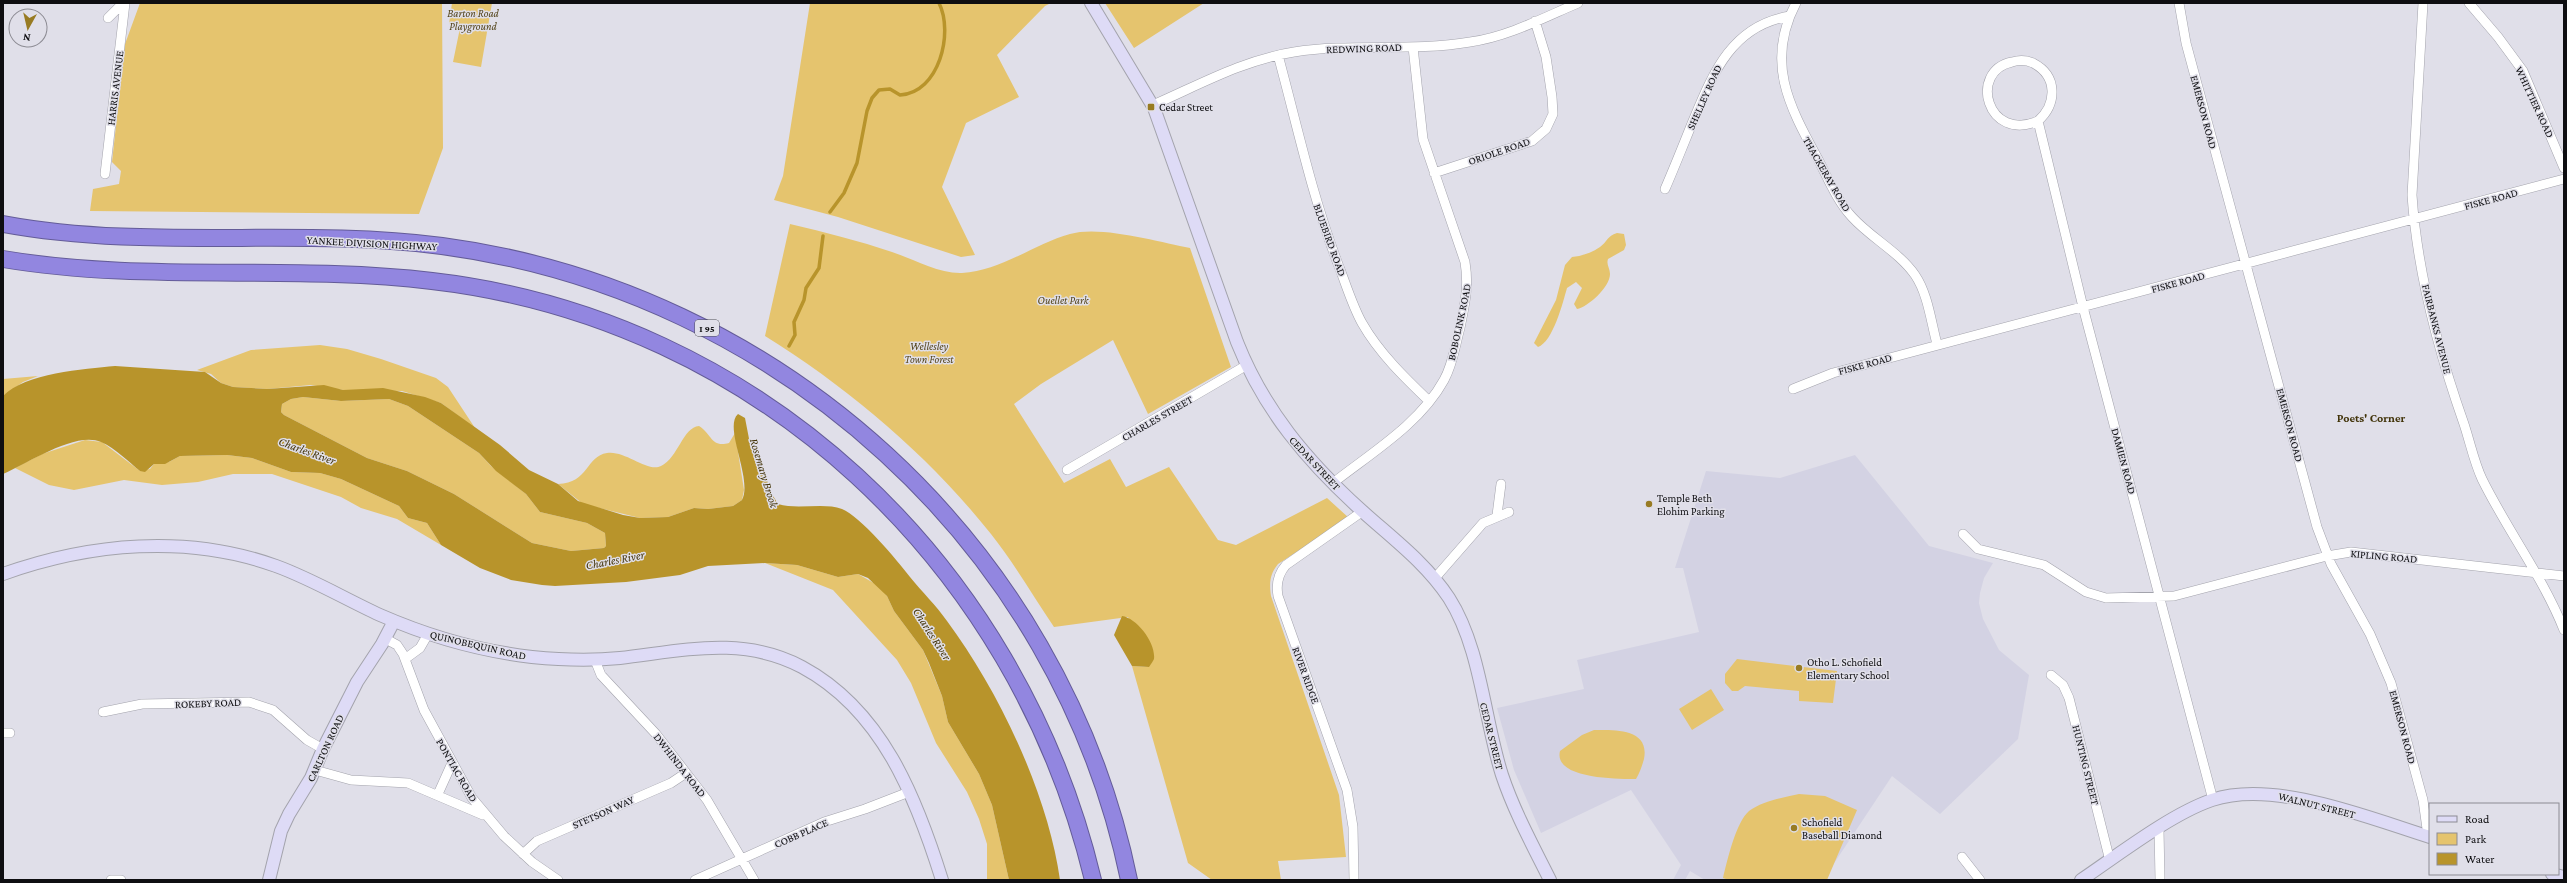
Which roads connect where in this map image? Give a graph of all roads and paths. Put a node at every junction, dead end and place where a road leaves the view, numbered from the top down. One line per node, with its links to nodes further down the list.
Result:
1 (124, 3): 9 (street, HARRIS AVENUE); 17 (street, HARRIS AVENUE)
2 (1091, 3): 13 (main road, CEDAR STREET)
3 (1578, 3): 10 (street, REDWING ROAD)
4 (1796, 3): 8 (street, THACKERAY ROAD)
5 (2179, 3): 23 (street, EMERSON ROAD)
6 (2424, 3): 20 (street, FAIRBANKS AVENUE)
7 (2469, 3): 15 (street, WHITTIER ROAD)
8 (1790, 16): 19 (street, SHELLEY ROAD); 25 (street, THACKERAY ROAD)
9 (108, 18)
10 (1535, 21): 11 (street, REDWING ROAD); 16 (street, ORIOLE ROAD)
11 (1413, 46): 12 (street, REDWING ROAD); 16 (street, BOBOLINK ROAD)
12 (1278, 55): 13 (street, REDWING ROAD); 28 (street, BLUEBIRD ROAD)
13 (1153, 105): 26 (main road, CEDAR STREET)
14 (2038, 121): 14 (street); 24 (street, DAMIEN ROAD)
15 (2564, 168)
16 (1434, 173): 28 (street, BOBOLINK ROAD)
17 (105, 174)
18 (2564, 179): 20 (street, FISKE ROAD)
19 (1665, 189)
20 (2414, 220): 23 (street, FISKE ROAD); 37 (street, FAIRBANKS AVENUE)
21 (3, 224): 72 (highway, YANKEE DIVISION HIGHWAY / I 95)
22 (3, 259): 71 (highway)
23 (2247, 263): 24 (street, FISKE ROAD); 36 (street, EMERSON ROAD)
24 (2083, 307): 25 (street, FISKE ROAD); 41 (street, DAMIEN ROAD)
25 (1937, 344): 27 (street, FISKE ROAD)
26 (1247, 365): 29 (street, CHARLES STREET); 30 (main road, CEDAR STREET)
27 (1793, 389)
28 (1429, 401): 30 (street, BOBOLINK ROAD)
29 (1067, 470)
30 (1333, 483): 32 (main road, CEDAR STREET)
31 (1501, 484): 34 (street)
32 (1363, 511): 40 (main road, CEDAR STREET); 73 (street, RIVER RIDGE)
33 (1509, 512): 34 (street)
34 (1497, 515): 40 (street)
35 (1963, 534): 41 (street, KIPLING ROAD)
36 (2327, 556): 37 (street, KIPLING ROAD); 41 (street, KIPLING ROAD); 59 (street, EMERSON ROAD)
37 (2535, 573): 39 (street, KIPLING ROAD); 43 (street, FAIRBANKS AVENUE)
38 (3, 574): 42 (main road, QUINOBEQUIN ROAD)
39 (2564, 576)
40 (1435, 578): 74 (main road, CEDAR STREET)
41 (2160, 598): 56 (street, DAMIEN ROAD)
42 (394, 621): 44 (main road, QUINOBEQUIN ROAD); 45 (main road, CARLTON ROAD)
43 (2564, 630)
44 (428, 634): 46 (street); 47 (main road, QUINOBEQUIN ROAD)
45 (386, 639): 46 (street, PONTIAC ROAD); 50 (main road, CARLTON ROAD)
46 (405, 659): 51 (street, PONTIAC ROAD)
47 (595, 660): 53 (street, DWHINDA ROAD); 54 (main road, QUINOBEQUIN ROAD)
48 (2051, 675): 63 (street, HUNTING STREET)
49 (103, 712): 50 (street, ROKEBY ROAD)
50 (323, 749): 52 (main road, CARLTON ROAD)
51 (452, 764): 55 (street); 57 (street, PONTIAC ROAD)
52 (315, 770): 55 (street); 66 (main road, CARLTON ROAD)
53 (686, 773): 60 (street, STETSON WAY); 62 (street, DWHINDA ROAD)
54 (908, 792): 62 (street, COBB PLACE); 70 (main road, QUINOBEQUIN ROAD)
55 (438, 794): 57 (street)
56 (2213, 800): 58 (main road, WALNUT STREET); 59 (main road, WALNUT STREET)
57 (486, 817): 60 (street, PONTIAC ROAD)
58 (2159, 829): 63 (main road, WALNUT STREET); 77 (street)
59 (2429, 836)
60 (523, 854): 67 (street, PONTIAC ROAD)
61 (1962, 857): 75 (street)
62 (743, 860): 68 (street, COBB PLACE); 69 (street, DWHINDA ROAD)
63 (2110, 861): 76 (main road, WALNUT STREET)
64 (111, 880): 65 (street)
65 (121, 880)
66 (269, 880)
67 (558, 880)
68 (695, 880)
69 (754, 880)
70 (942, 880)
71 (1093, 880)
72 (1128, 880)
73 (1354, 880)
74 (1550, 880)
75 (1980, 880)
76 (2080, 880)
77 (2160, 880)

